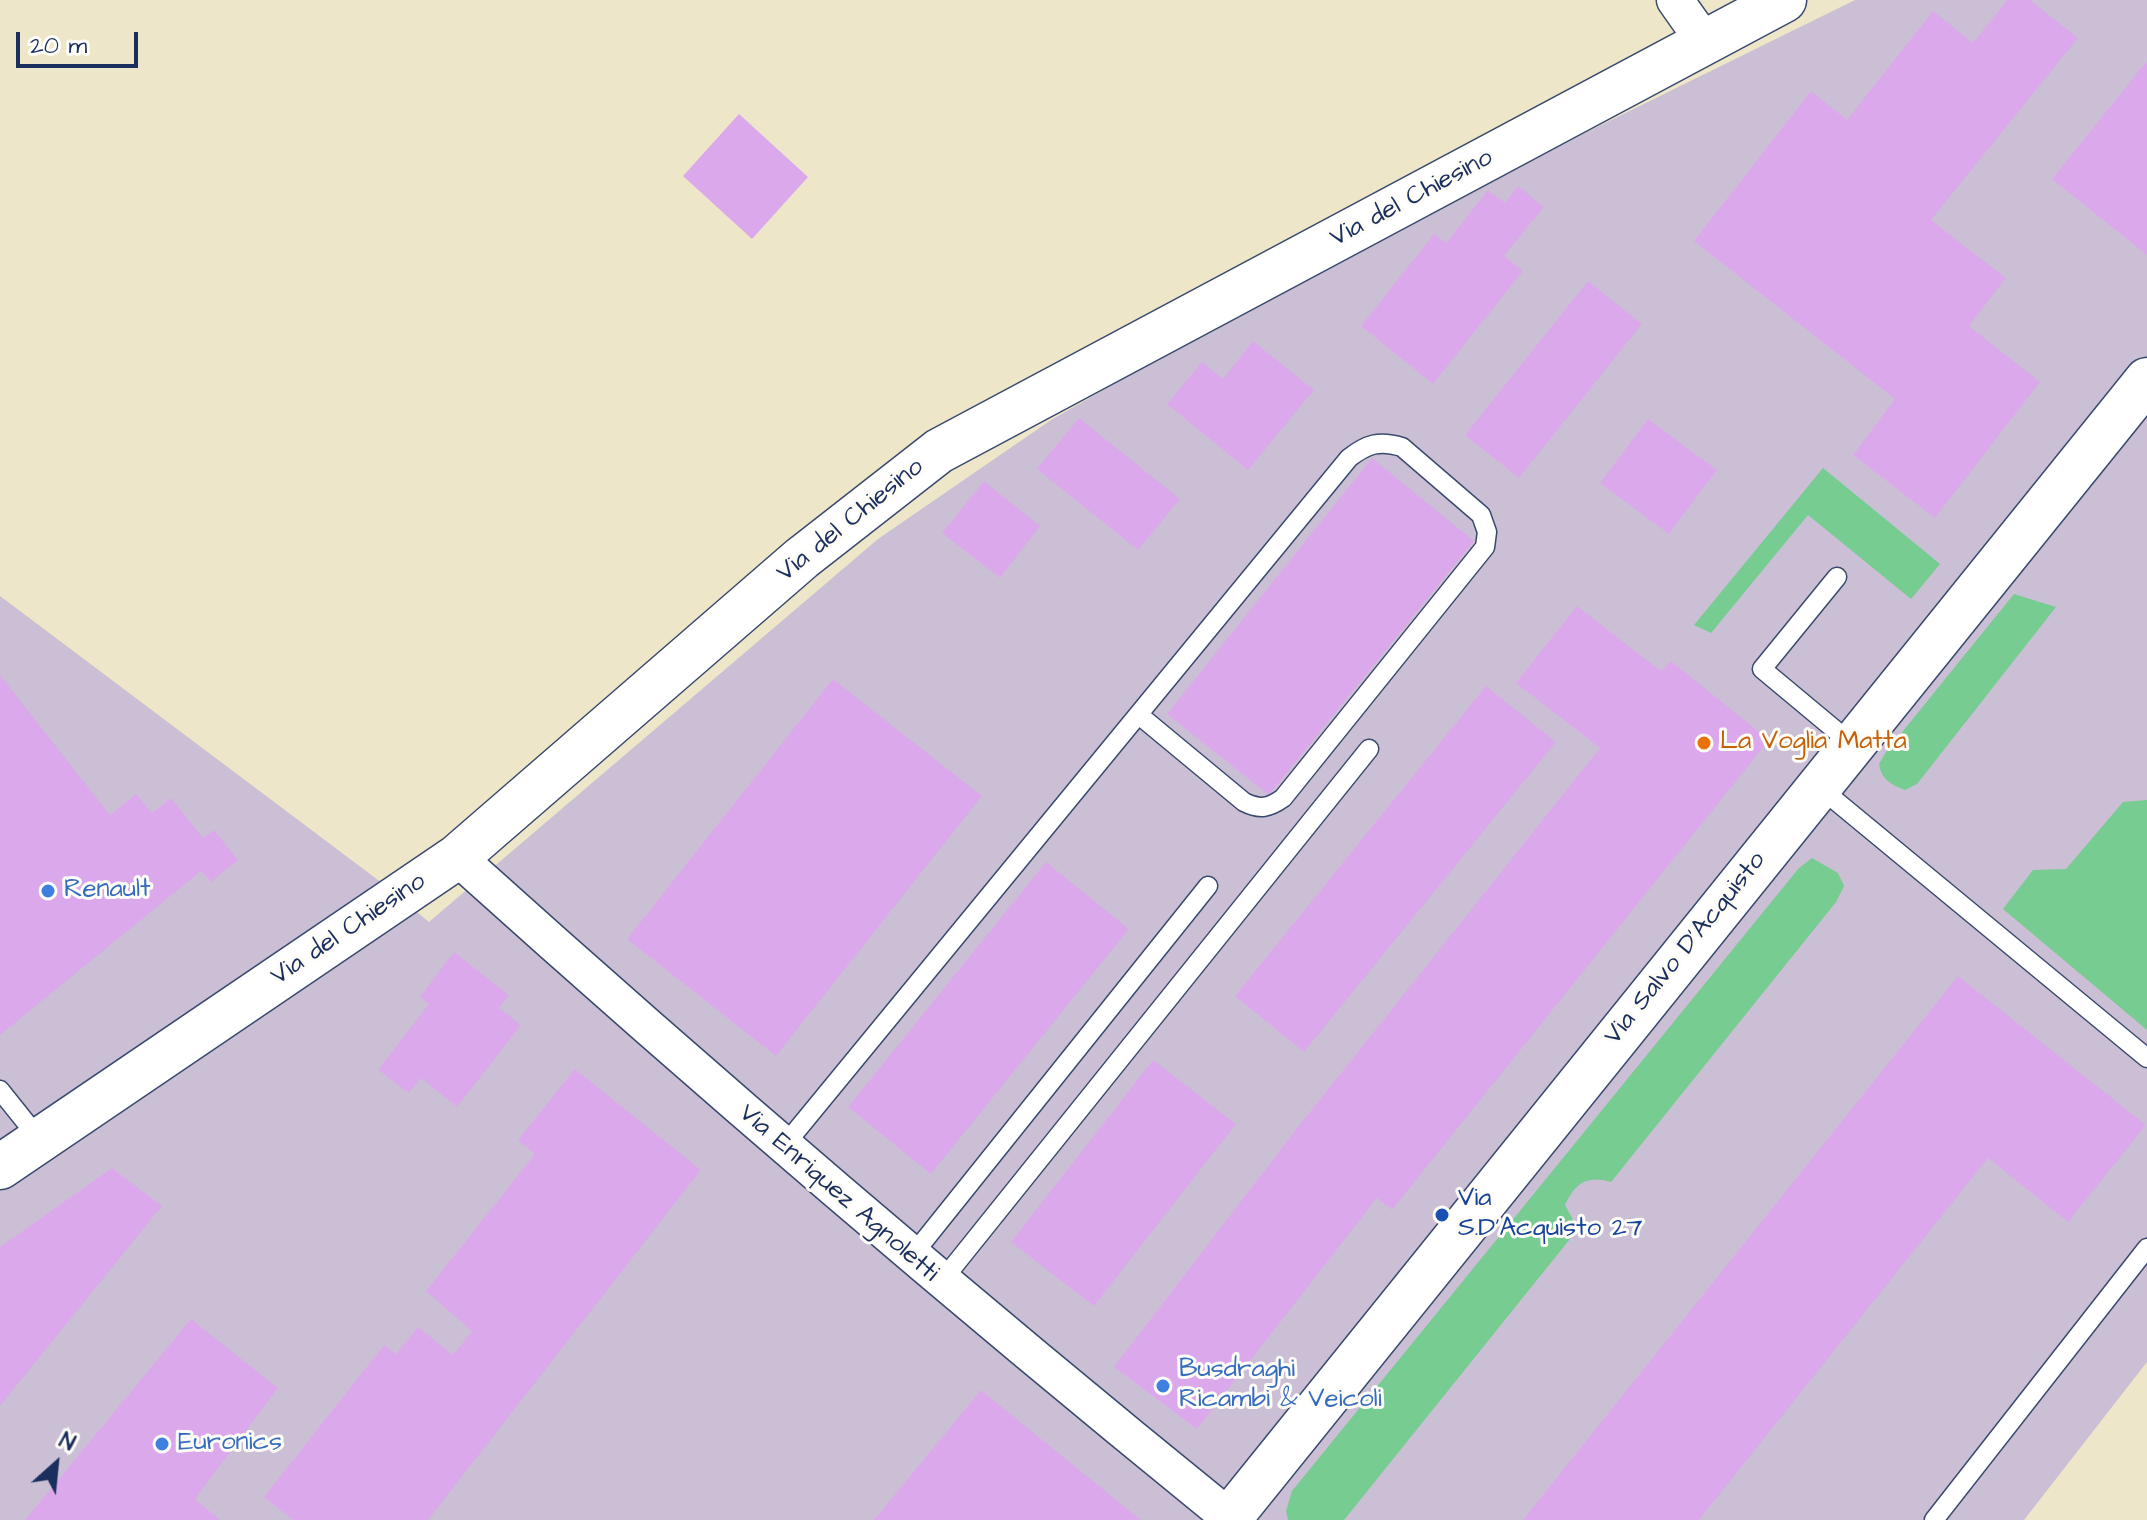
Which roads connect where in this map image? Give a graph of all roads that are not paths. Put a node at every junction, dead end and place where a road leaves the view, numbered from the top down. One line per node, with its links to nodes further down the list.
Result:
1 (1675, 0): 3 (street)
2 (1784, 0): 3 (street, Via del Chiesino)
3 (1704, 41): 10 (street, Via del Chiesino)
4 (2147, 380): 7 (street, Via Salvo D'Acquisto)
5 (1837, 577): 7 (lane)
6 (1139, 715): 6 (lane); 15 (lane)
7 (1852, 744): 9 (street, Via Salvo D'Acquisto)
8 (1369, 749): 19 (lane)
9 (1818, 786): 12 (lane); 20 (street, Via Salvo D'Acquisto)
10 (457, 857): 14 (street, Via del Chiesino); 15 (street, Via Enriquez Agnoletti)
11 (1208, 886): 18 (lane)
12 (2147, 1058)
13 (0, 1090): 14 (lane)
14 (40, 1140): 16 (street, Via del Chiesino)
15 (783, 1147): 18 (street, Via Enriquez Agnoletti)
16 (0, 1167)
17 (2147, 1248): 21 (lane)
18 (911, 1257): 19 (street, Via Enriquez Agnoletti)
19 (941, 1282): 20 (street, Via Enriquez Agnoletti)
20 (1230, 1519)
21 (1934, 1520)

